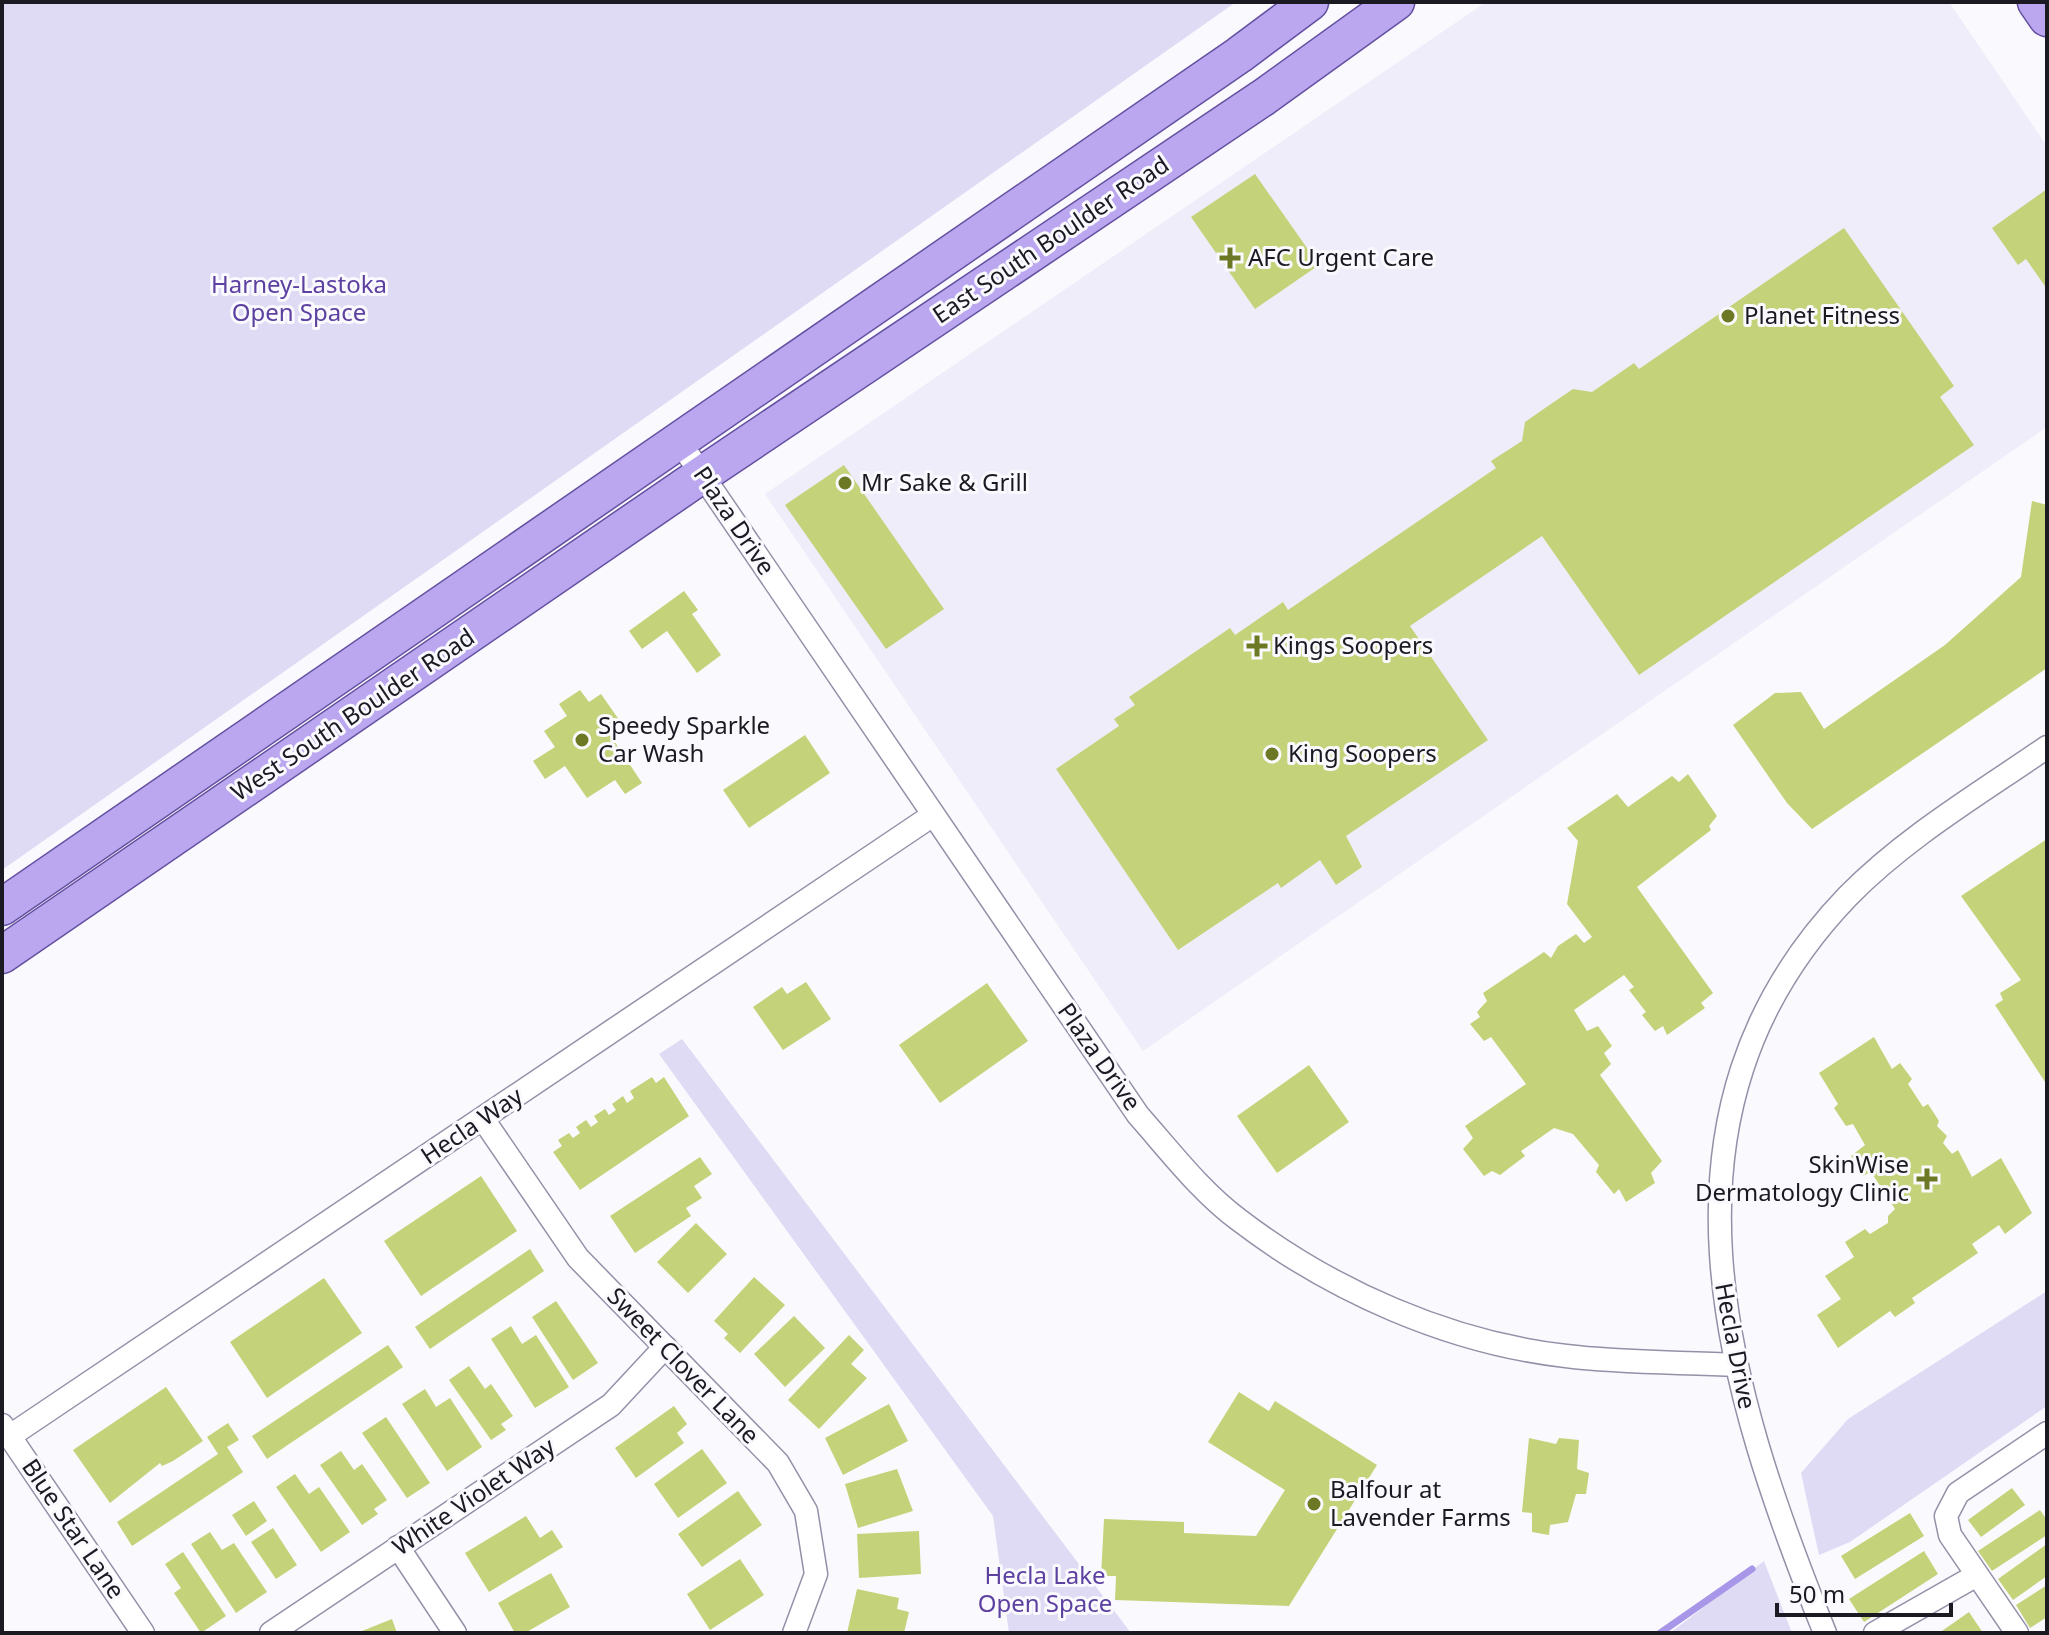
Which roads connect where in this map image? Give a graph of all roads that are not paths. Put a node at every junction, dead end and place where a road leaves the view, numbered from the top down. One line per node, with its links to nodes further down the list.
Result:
1 (1310, 2): 5 (main road, East South Boulder Road)
2 (1396, 2): 6 (main road, East South Boulder Road)
3 (2036, 2): 4 (main road)
4 (2047, 18)
5 (679, 441): 6 (street, Plaza Drive); 9 (main road, West South Boulder Road)
6 (703, 474): 8 (street, Plaza Drive); 10 (main road, West South Boulder Road)
7 (2047, 747): 13 (street, Hecla Drive)
8 (933, 815): 11 (street, Hecla Way); 13 (street, Plaza Drive)
9 (2, 907)
10 (2, 955)
11 (483, 1119): 12 (street, Sweet Clover Lane); 14 (street, Hecla Way)
12 (665, 1347): 16 (street, White Violet Way); 21 (street, Sweet Clover Lane)
13 (1736, 1365): 22 (street, Hecla Drive)
14 (6, 1430): 18 (street, Blue Star Lane)
15 (2047, 1433): 17 (street)
16 (398, 1547): 19 (street, White Violet Way); 20 (street)
17 (1977, 1575): 23 (street); 24 (street)
18 (143, 1633)
19 (271, 1633)
20 (455, 1633)
21 (794, 1633)
22 (1825, 1633)
23 (1875, 1633)
24 (2017, 1633)

